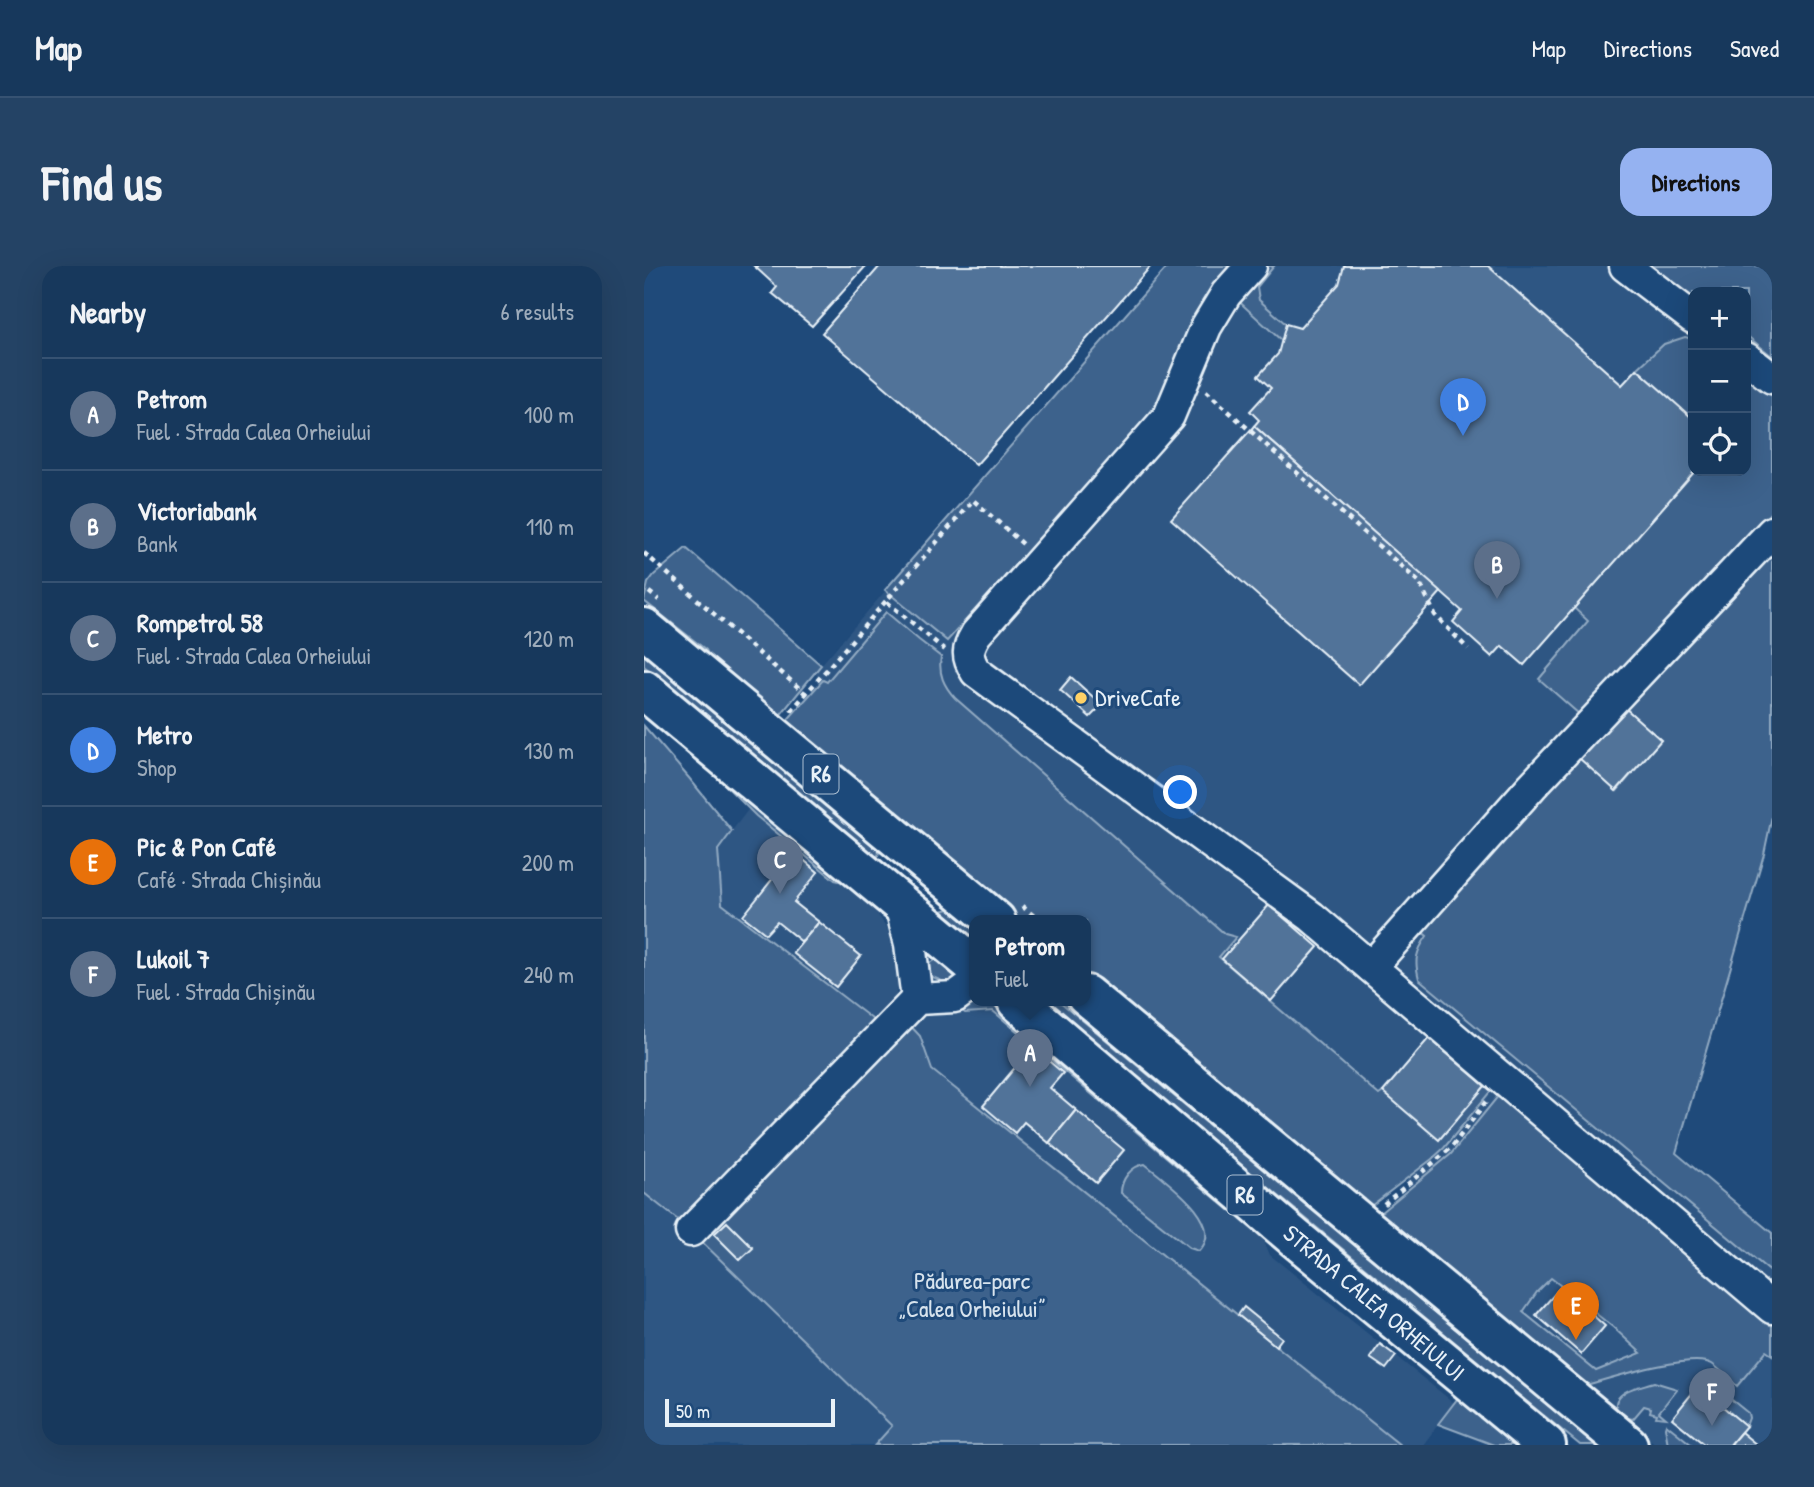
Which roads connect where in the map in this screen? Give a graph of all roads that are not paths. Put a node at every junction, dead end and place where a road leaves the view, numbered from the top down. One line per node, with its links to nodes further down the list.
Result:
1 (1251, 266): 12 (lane)
2 (1625, 266): 3 (lane)
3 (1688, 314)
4 (1751, 362): 5 (lane)
5 (1772, 378)
6 (1772, 532): 12 (lane)
7 (644, 628): 9 (highway, R6)
8 (644, 690): 10 (highway, R6)
9 (930, 866): 10 (highway); 11 (highway, R6)
10 (900, 904): 13 (highway, R6); 15 (lane)
11 (989, 915)
12 (1391, 952): 19 (lane); 20 (lane)
13 (969, 961)
14 (969, 987): 15 (lane)
15 (917, 999): 18 (lane)
16 (1091, 999): 22 (highway, R6)
17 (1023, 1006): 21 (highway, STRADA CALEA ORHEIULUI / R6)
18 (691, 1231)
19 (1772, 1294)
20 (1772, 1308)
21 (1546, 1445)
22 (1628, 1445)

